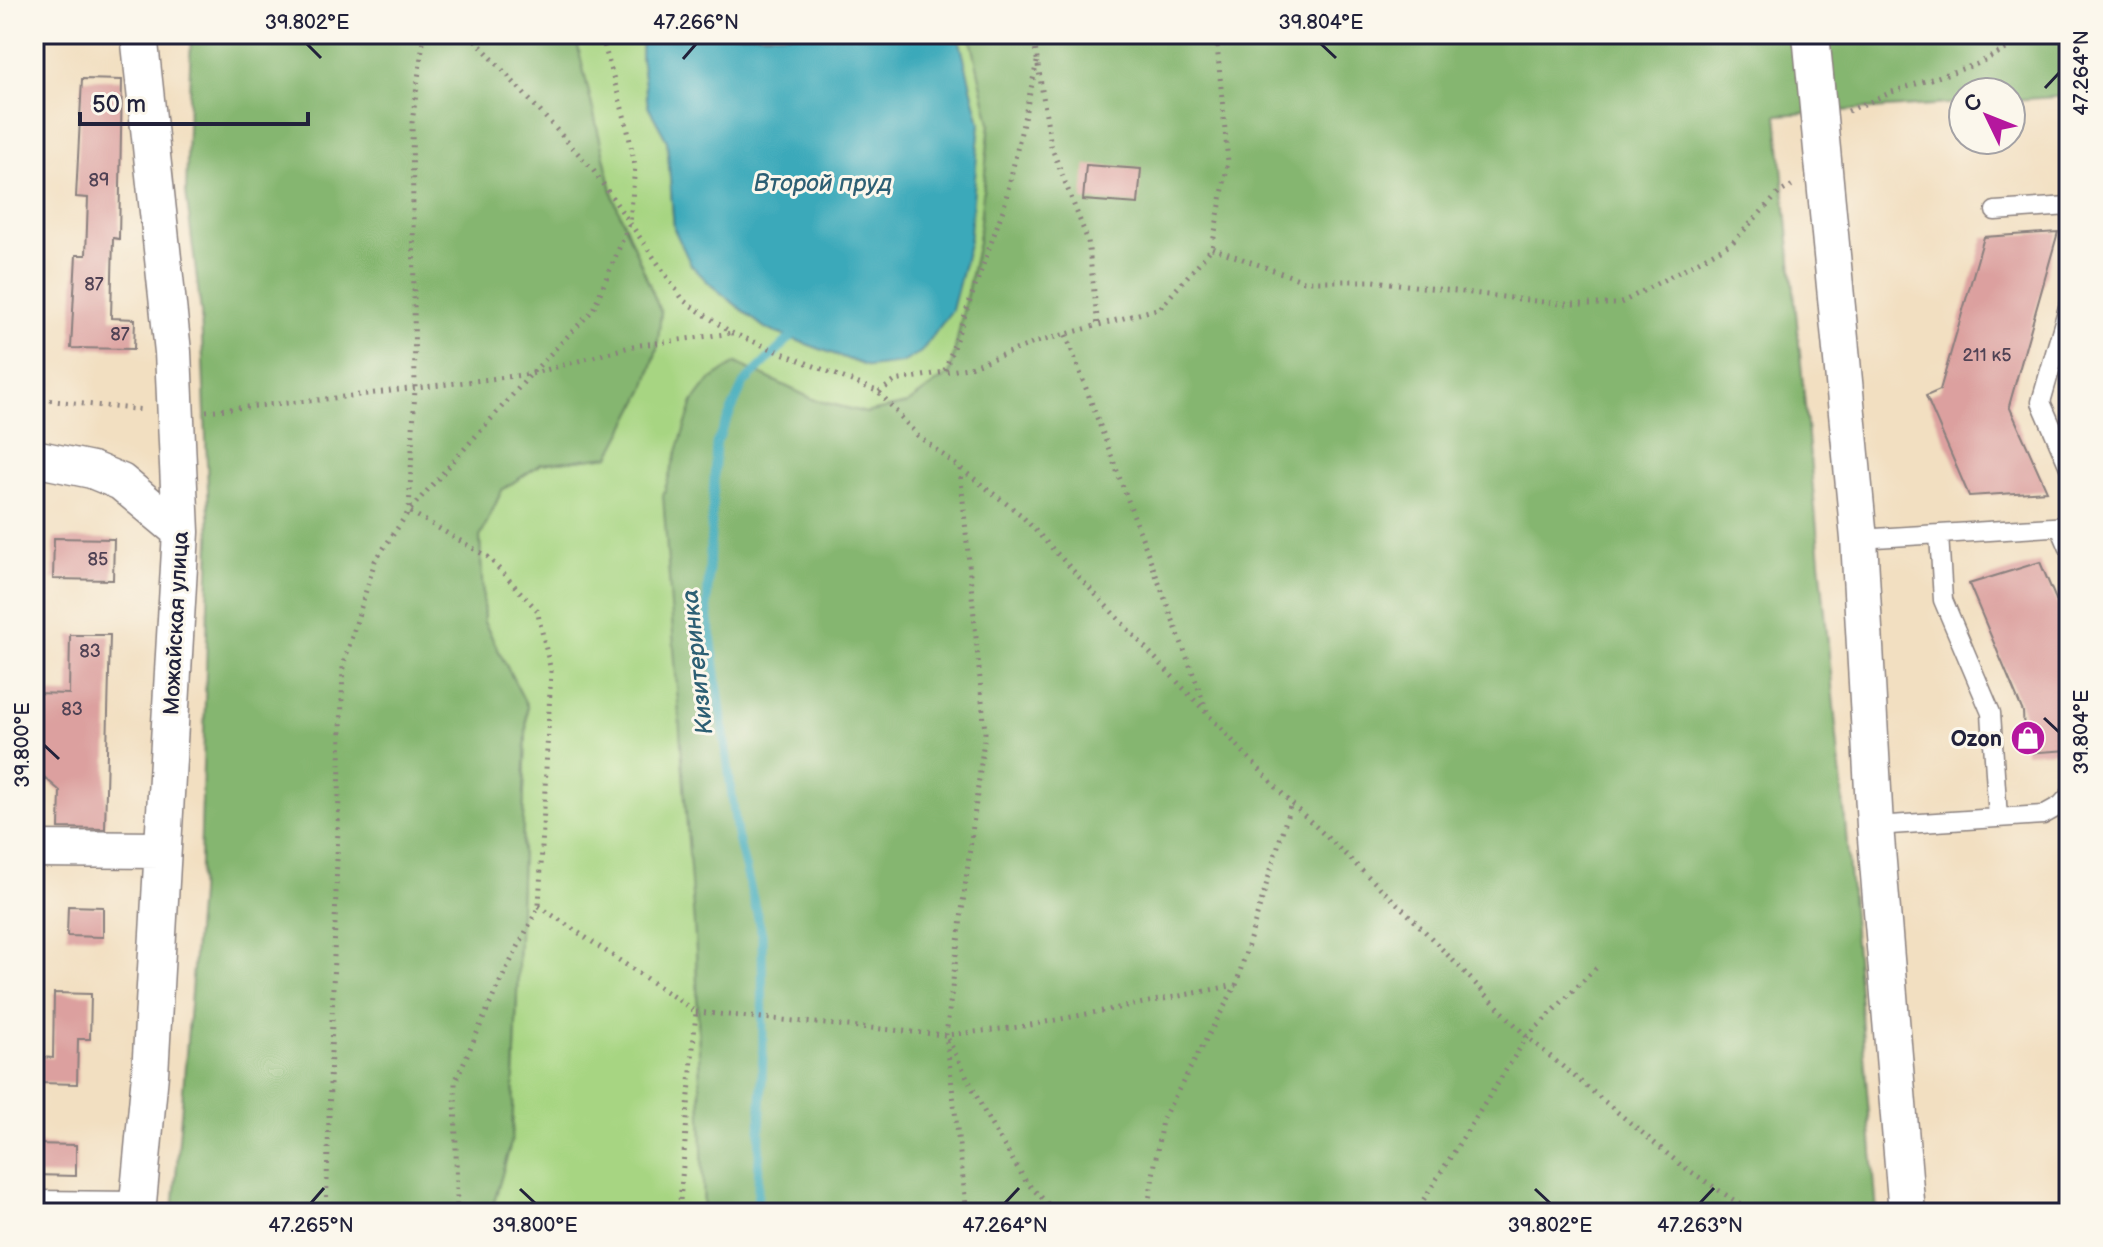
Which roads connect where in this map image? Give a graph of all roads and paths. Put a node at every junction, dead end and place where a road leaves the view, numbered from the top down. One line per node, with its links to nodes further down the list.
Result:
1 (139, 34): 25 (street, Можайская улица)
2 (424, 34): 22 (path)
3 (470, 34): 14 (path)
4 (601, 34): 14 (path)
5 (1033, 34): 9 (path)
6 (1216, 34): 15 (path)
7 (1811, 34): 10 (street)
8 (2035, 34): 10 (path)
9 (1037, 62): 17 (path); 20 (path)
10 (1818, 125): 11 (street)
11 (1822, 170): 15 (path); 33 (street)
12 (2069, 206): 13 (lane)
13 (1995, 211)
14 (630, 222): 18 (path); 21 (path)
15 (1212, 248): 17 (path)
16 (2069, 304): 27 (lane)
17 (1098, 326): 19 (path)
18 (732, 333): 21 (path); 23 (path)
19 (1066, 335): 20 (path); 35 (path)
20 (944, 371): 23 (path)
21 (531, 374): 22 (path); 29 (path)
22 (415, 388): 25 (path); 29 (path)
23 (879, 392): 28 (path)
24 (34, 399): 25 (path)
25 (177, 414): 31 (street, Можайская улица)
26 (34, 458): 31 (street)
27 (2069, 467)
28 (960, 468): 35 (path); 46 (path)
29 (409, 511): 42 (path); 50 (path)
30 (2064, 526): 32 (lane); 34 (lane)
31 (181, 532): 41 (street, Можайская улица)
32 (1939, 534): 33 (lane); 38 (lane)
33 (1859, 539): 39 (street)
34 (2069, 548)
35 (1208, 716): 37 (path)
36 (2069, 796): 38 (lane)
37 (1291, 803): 44 (path); 47 (path)
38 (1998, 818): 39 (lane)
39 (1875, 826): 58 (street)
40 (34, 849): 41 (street)
41 (161, 850): 49 (street, Можайская улица)
42 (539, 906): 45 (path); 51 (path)
43 (1598, 966): 47 (path)
44 (1236, 985): 46 (path); 55 (path)
45 (696, 1012): 46 (path); 52 (path)
46 (946, 1035): 53 (path); 54 (path)
47 (1527, 1037): 56 (path); 57 (path)
48 (34, 1209): 49 (street)
49 (138, 1212)
50 (326, 1213)
51 (457, 1213)
52 (679, 1213)
53 (967, 1213)
54 (1057, 1213)
55 (1147, 1213)
56 (1415, 1213)
57 (1753, 1213)
58 (1907, 1213)

